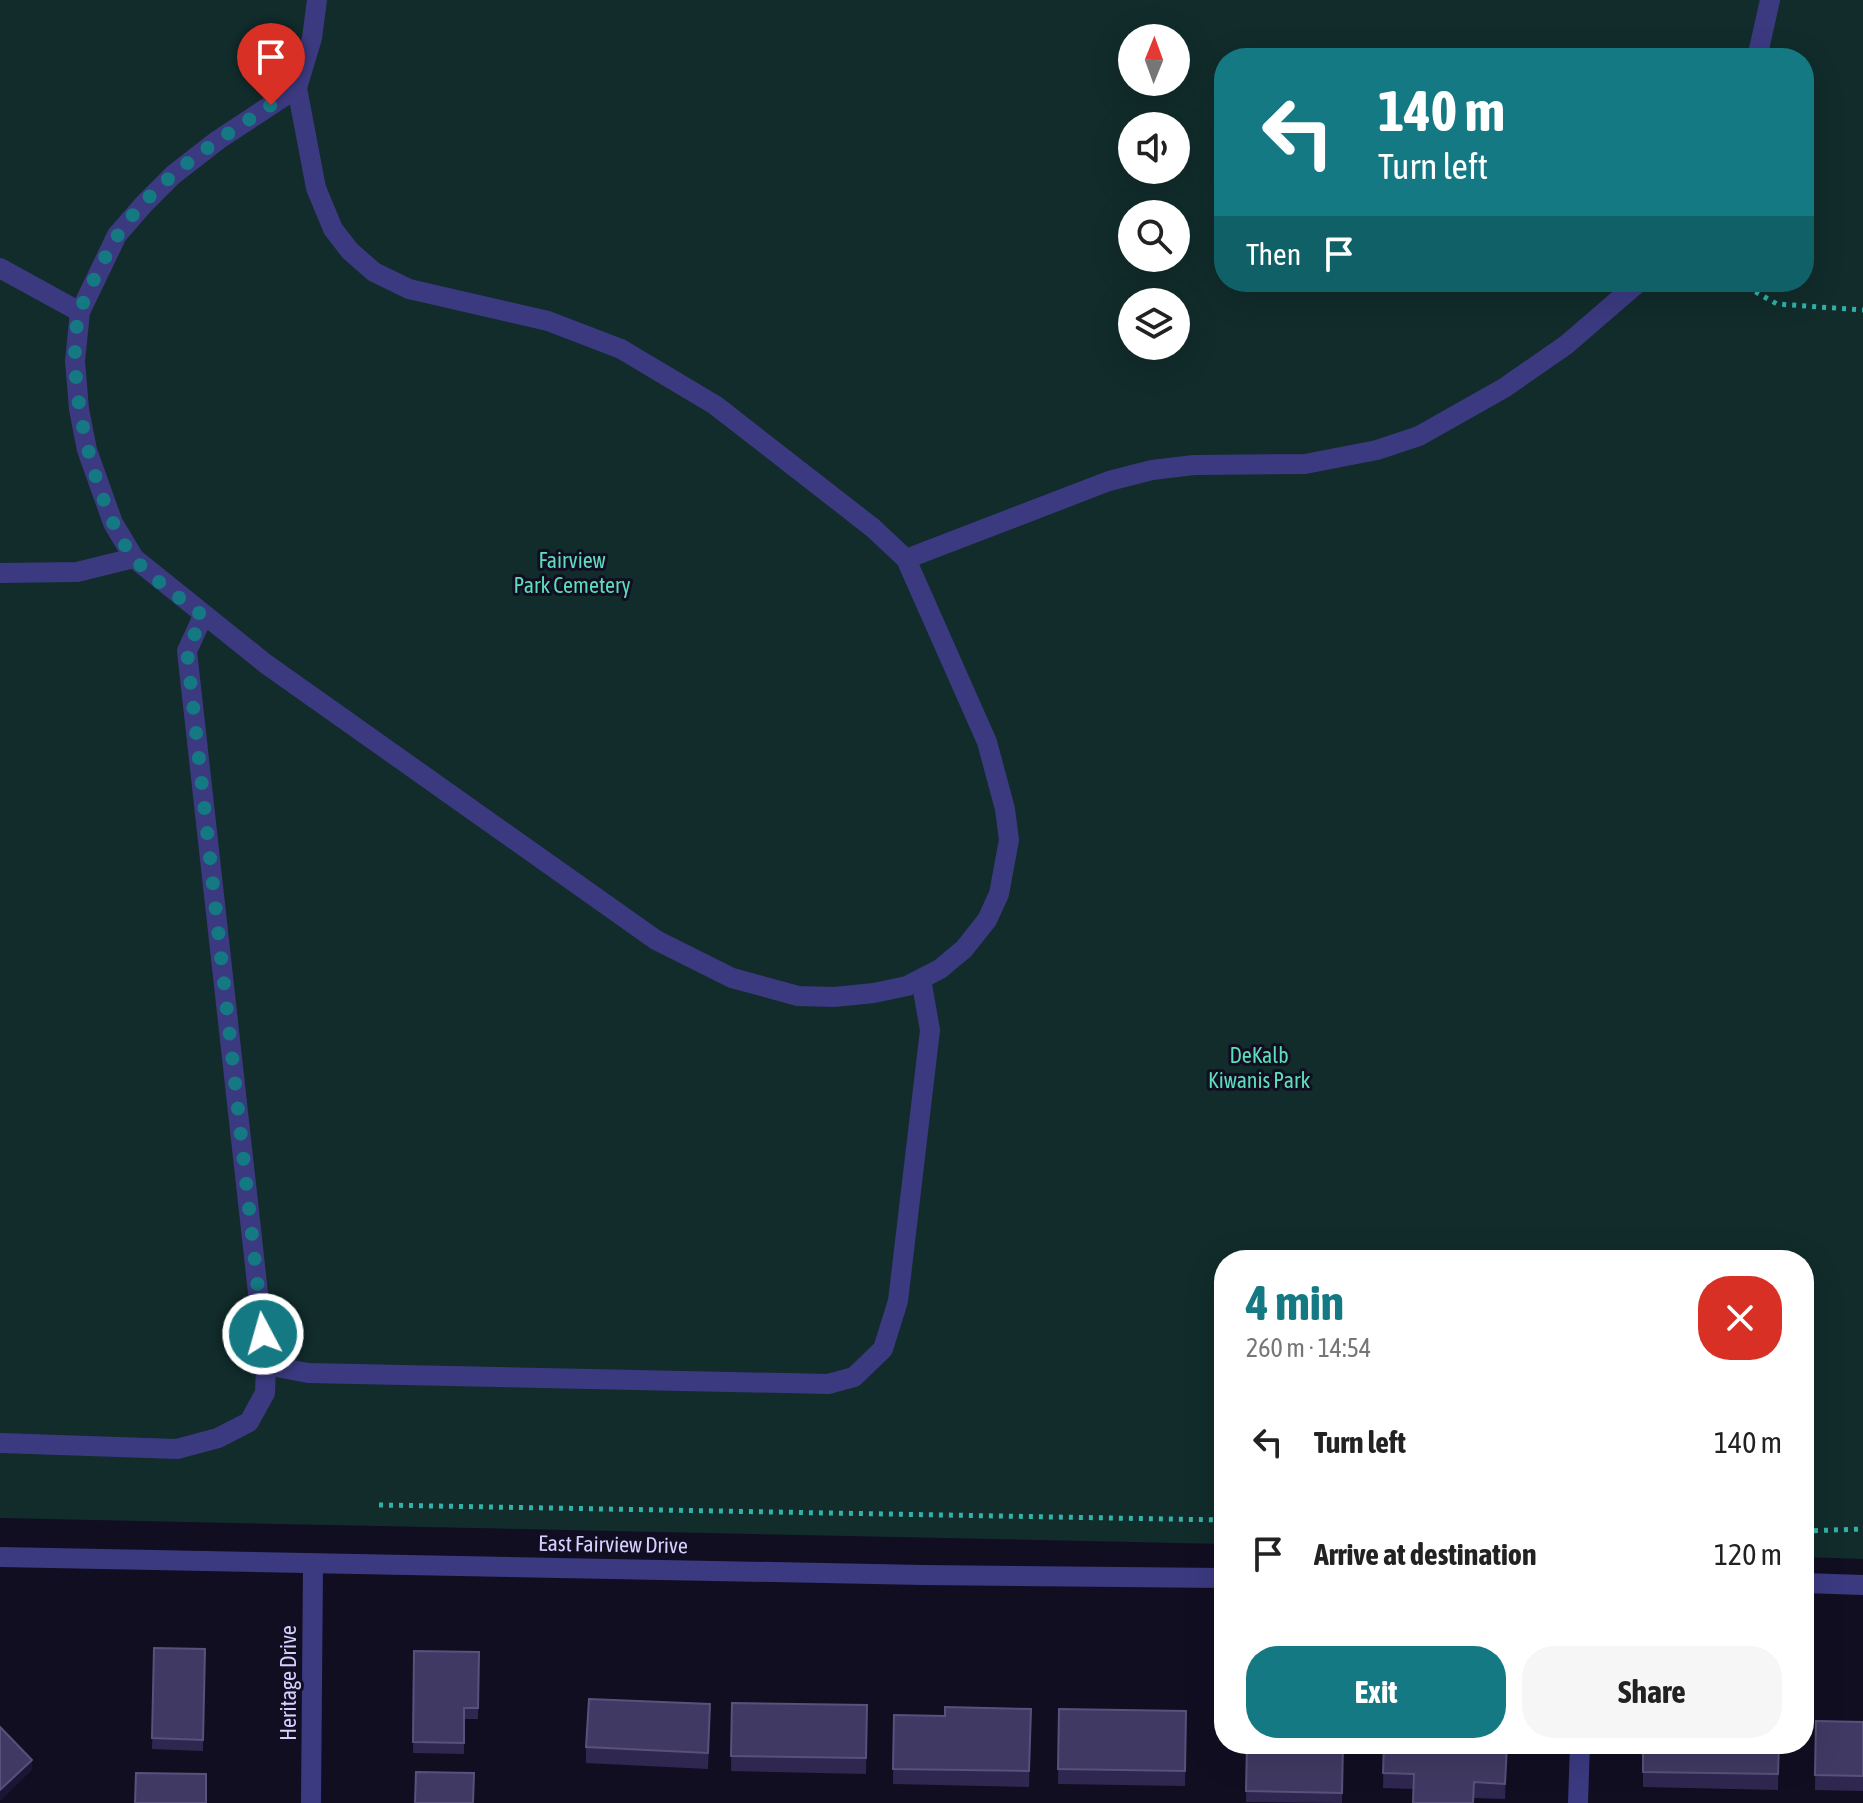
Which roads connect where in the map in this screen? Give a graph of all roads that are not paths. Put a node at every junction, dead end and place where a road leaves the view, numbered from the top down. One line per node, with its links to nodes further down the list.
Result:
1 (317, 0): 4 (street)
2 (1770, 0): 3 (street)
3 (1759, 48)
4 (297, 88): 7 (street); 9 (street)
5 (0, 268): 7 (street)
6 (1627, 292): 9 (street)
7 (80, 312): 8 (street)
8 (134, 558): 10 (street); 11 (street)
9 (906, 559): 12 (street)
10 (0, 573)
11 (203, 616): 12 (street); 13 (street)
12 (921, 979): 13 (street)
13 (266, 1365): 14 (street)
14 (0, 1443)
15 (0, 1557): 16 (street, East Fairview Drive)
16 (313, 1564): 17 (street, East Fairview Drive); 21 (street, Heritage Drive)
17 (1214, 1578)
18 (1814, 1583): 19 (street)
19 (1863, 1585)
20 (1580, 1754): 22 (street)
21 (311, 1803)
22 (1578, 1803)

